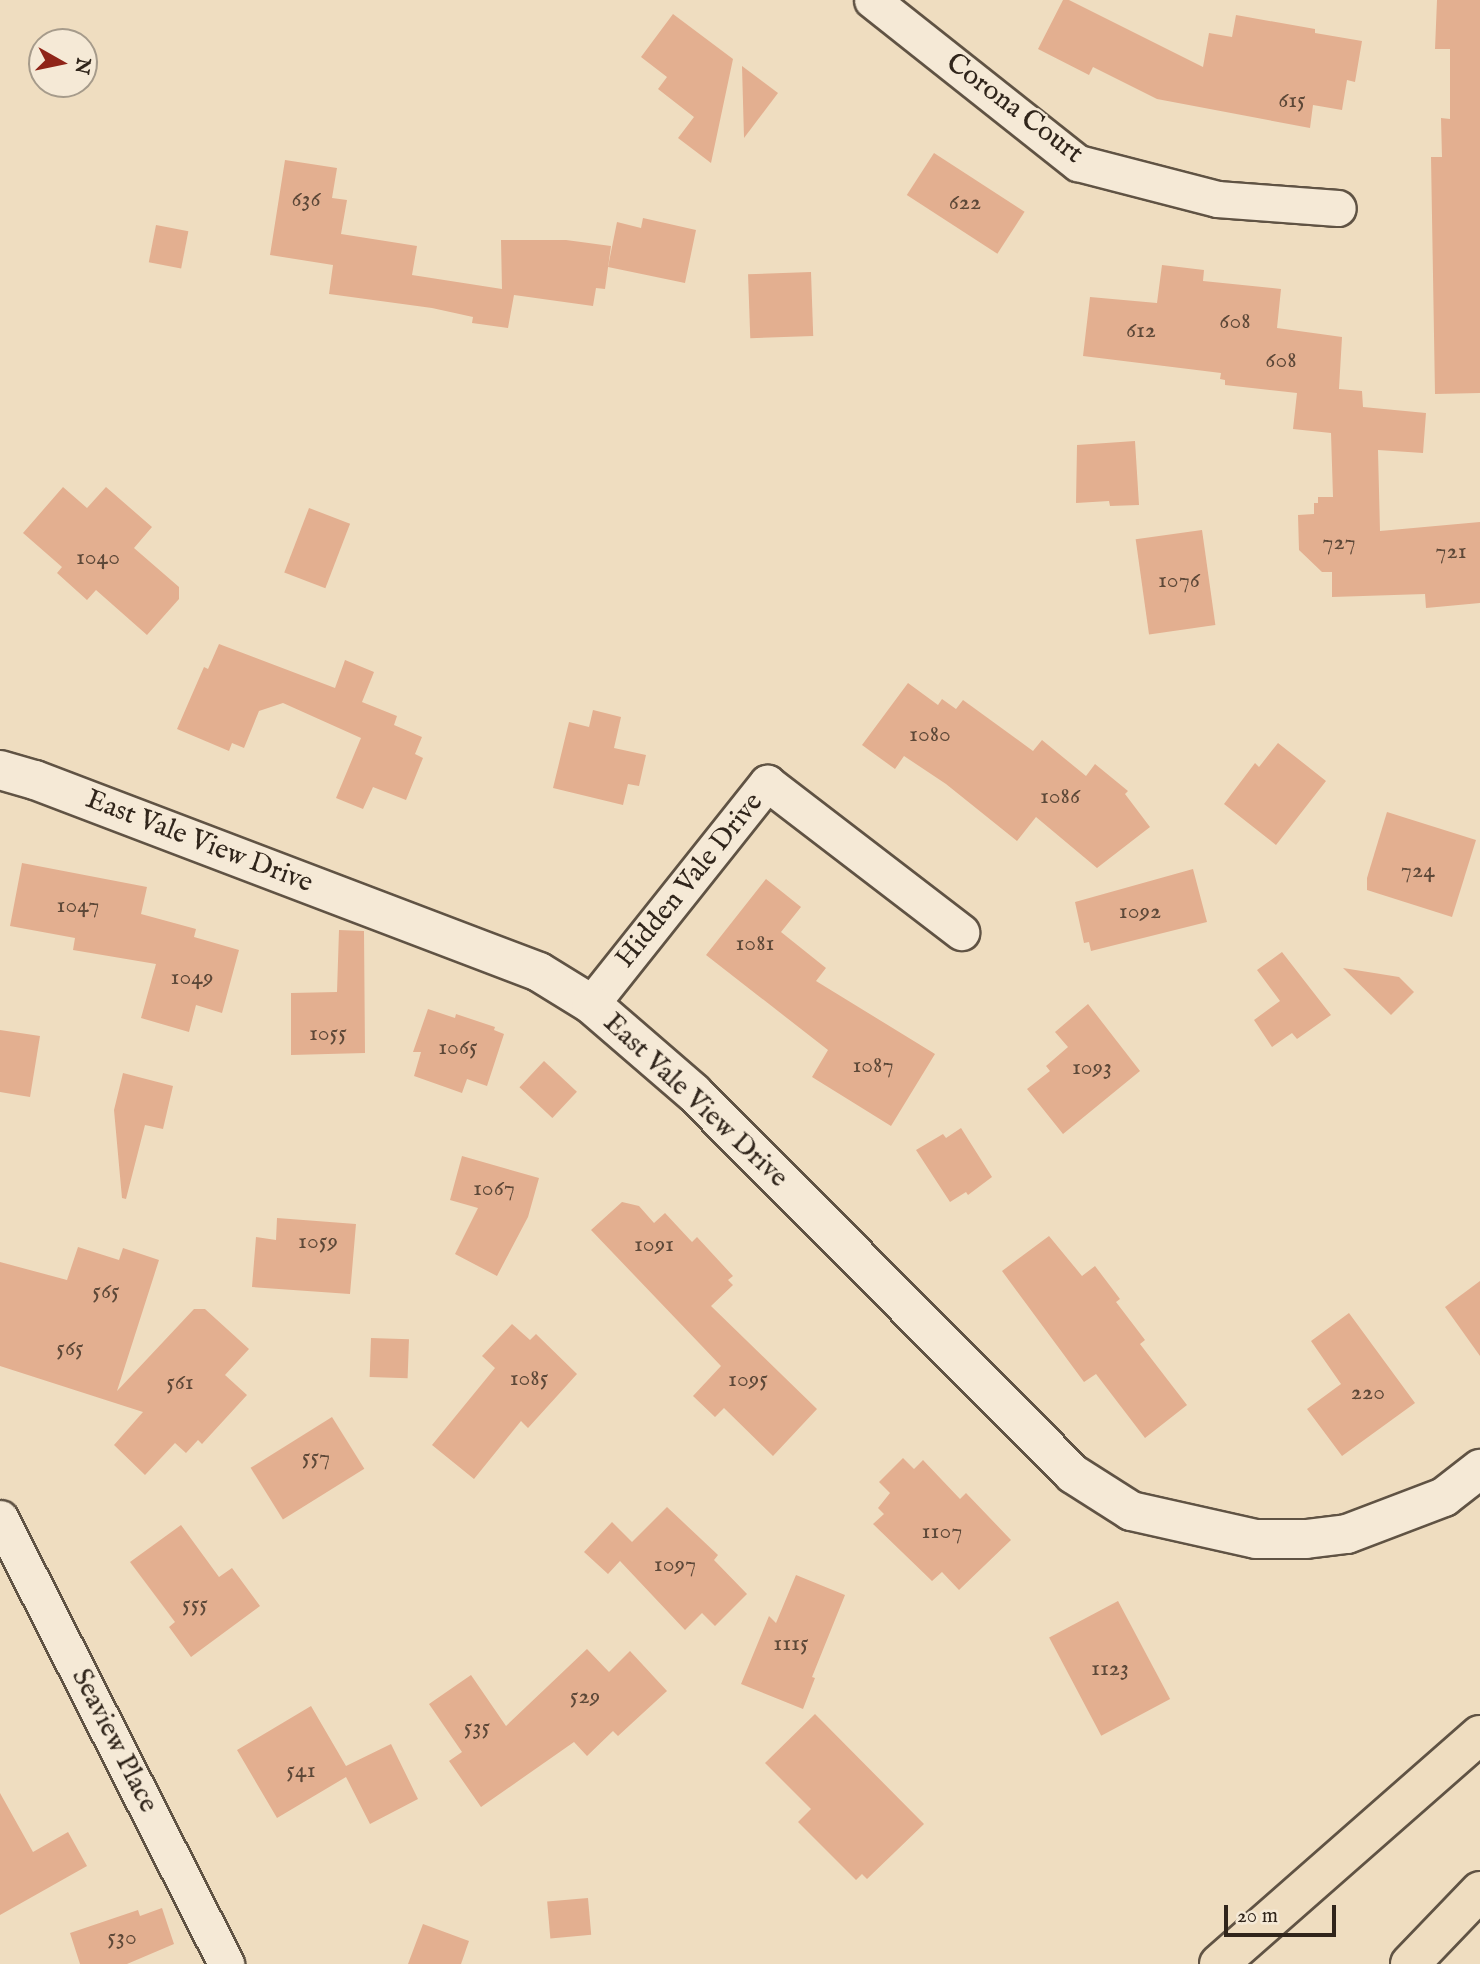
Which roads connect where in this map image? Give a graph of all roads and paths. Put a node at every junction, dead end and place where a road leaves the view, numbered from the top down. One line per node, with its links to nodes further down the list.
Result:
1 (872, 0): 2 (street, Corona Court)
2 (1338, 208)
3 (0, 770): 5 (street, East Vale View Drive)
4 (961, 933): 5 (street, Hidden Vale Drive)
5 (591, 1004): 6 (street, East Vale View Drive)
6 (1480, 1469)
7 (0, 1518): 10 (street, Seaview Place)
8 (1480, 1735): 11 (highway)
9 (1480, 1891): 12 (highway)
10 (226, 1964)
11 (1219, 1964)
12 (1410, 1964)

